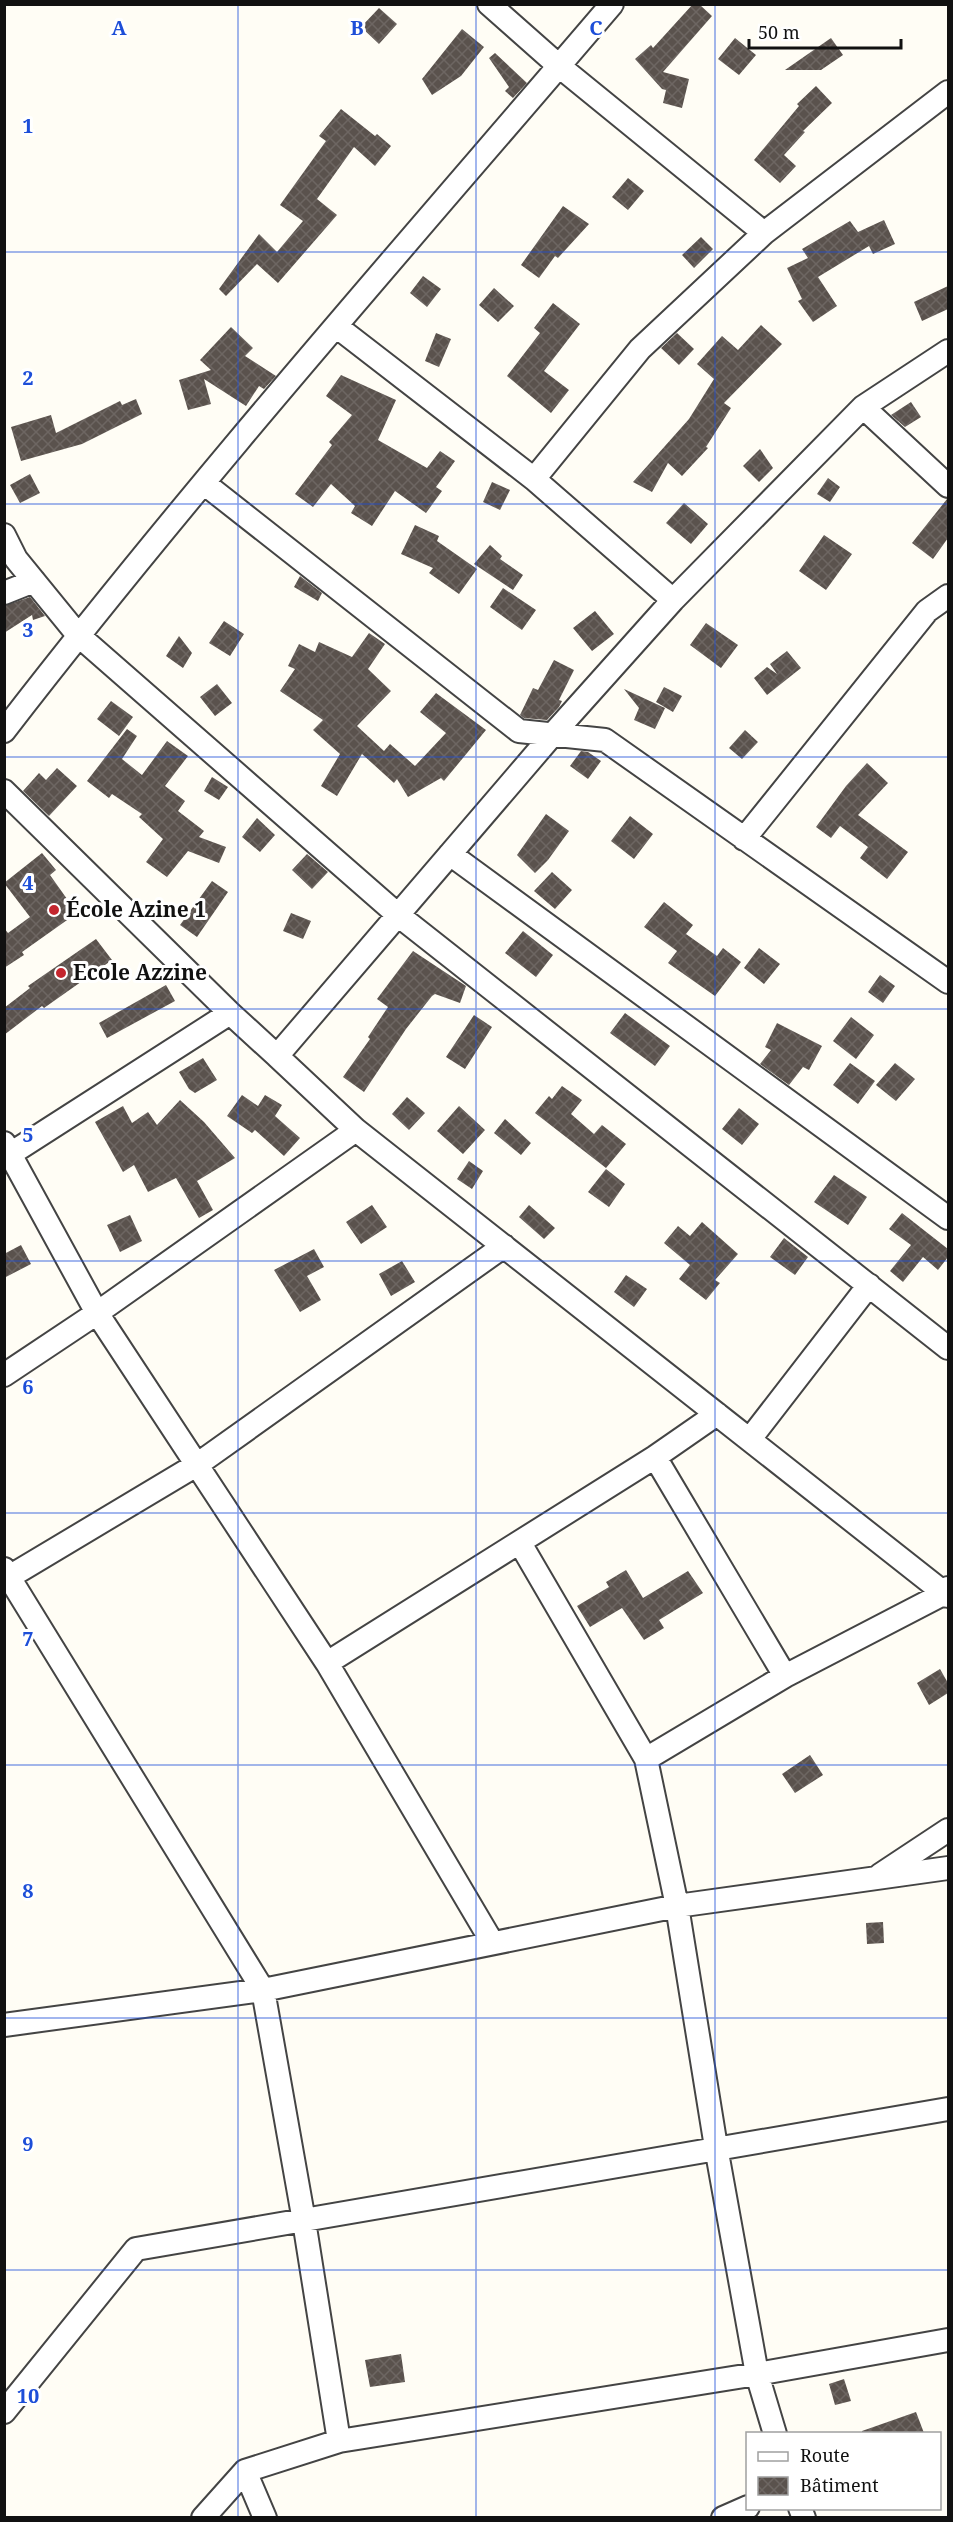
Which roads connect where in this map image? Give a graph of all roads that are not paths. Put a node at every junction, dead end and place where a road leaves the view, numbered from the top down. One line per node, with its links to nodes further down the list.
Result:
1 (489, 4): 3 (street)
2 (612, 4): 3 (street)
3 (559, 66): 5 (street); 6 (street)
4 (948, 92): 5 (street)
5 (764, 233): 9 (street)
6 (336, 326): 9 (street); 10 (street)
7 (948, 351): 8 (street)
8 (863, 407): 11 (street); 16 (street)
9 (534, 479): 16 (street)
10 (205, 484): 17 (street); 19 (street)
11 (948, 486)
12 (4, 535): 13 (street)
13 (34, 581): 14 (street); 17 (street)
14 (4, 592)
15 (948, 596): 21 (street)
16 (674, 600): 19 (street)
17 (78, 635): 18 (street); 23 (street)
18 (4, 730)
19 (553, 735): 21 (street); 22 (street)
20 (4, 790): 25 (street)
21 (744, 839): 24 (street)
22 (450, 854): 23 (street); 29 (street)
23 (398, 915): 26 (street); 31 (street)
24 (948, 982)
25 (230, 1013): 26 (street); 28 (street)
26 (277, 1056): 27 (street)
27 (356, 1130): 30 (street); 32 (street)
28 (7, 1151): 32 (street)
29 (945, 1208)
30 (504, 1246): 35 (street); 38 (street)
31 (869, 1285): 33 (street); 36 (street)
32 (97, 1313): 34 (street); 38 (street)
33 (948, 1348)
34 (4, 1375)
35 (717, 1414): 36 (street); 37 (street)
36 (750, 1439): 41 (street)
37 (655, 1457): 39 (street); 43 (street)
38 (198, 1464): 40 (street); 42 (street)
39 (520, 1543): 42 (street); 44 (street)
40 (6, 1576): 50 (street)
41 (947, 1592): 43 (street)
42 (327, 1663): 49 (street)
43 (785, 1676): 44 (street)
44 (646, 1759): 48 (street)
45 (948, 1830): 47 (street)
46 (948, 1868): 47 (street)
47 (874, 1879): 48 (street)
48 (677, 1906): 49 (street); 53 (street)
49 (492, 1942): 50 (street)
50 (263, 1990): 51 (street); 54 (street)
51 (4, 2025)
52 (948, 2109): 53 (street)
53 (716, 2147): 54 (street); 56 (street)
54 (304, 2221): 57 (street); 59 (street)
55 (948, 2340): 56 (street)
56 (757, 2374): 58 (street); 59 (street)
57 (4, 2412)
58 (775, 2432)
59 (339, 2441): 60 (street)
60 (245, 2471): 62 (street); 63 (street)
61 (746, 2507): 64 (street)
62 (203, 2517)
63 (265, 2517)
64 (723, 2517)

